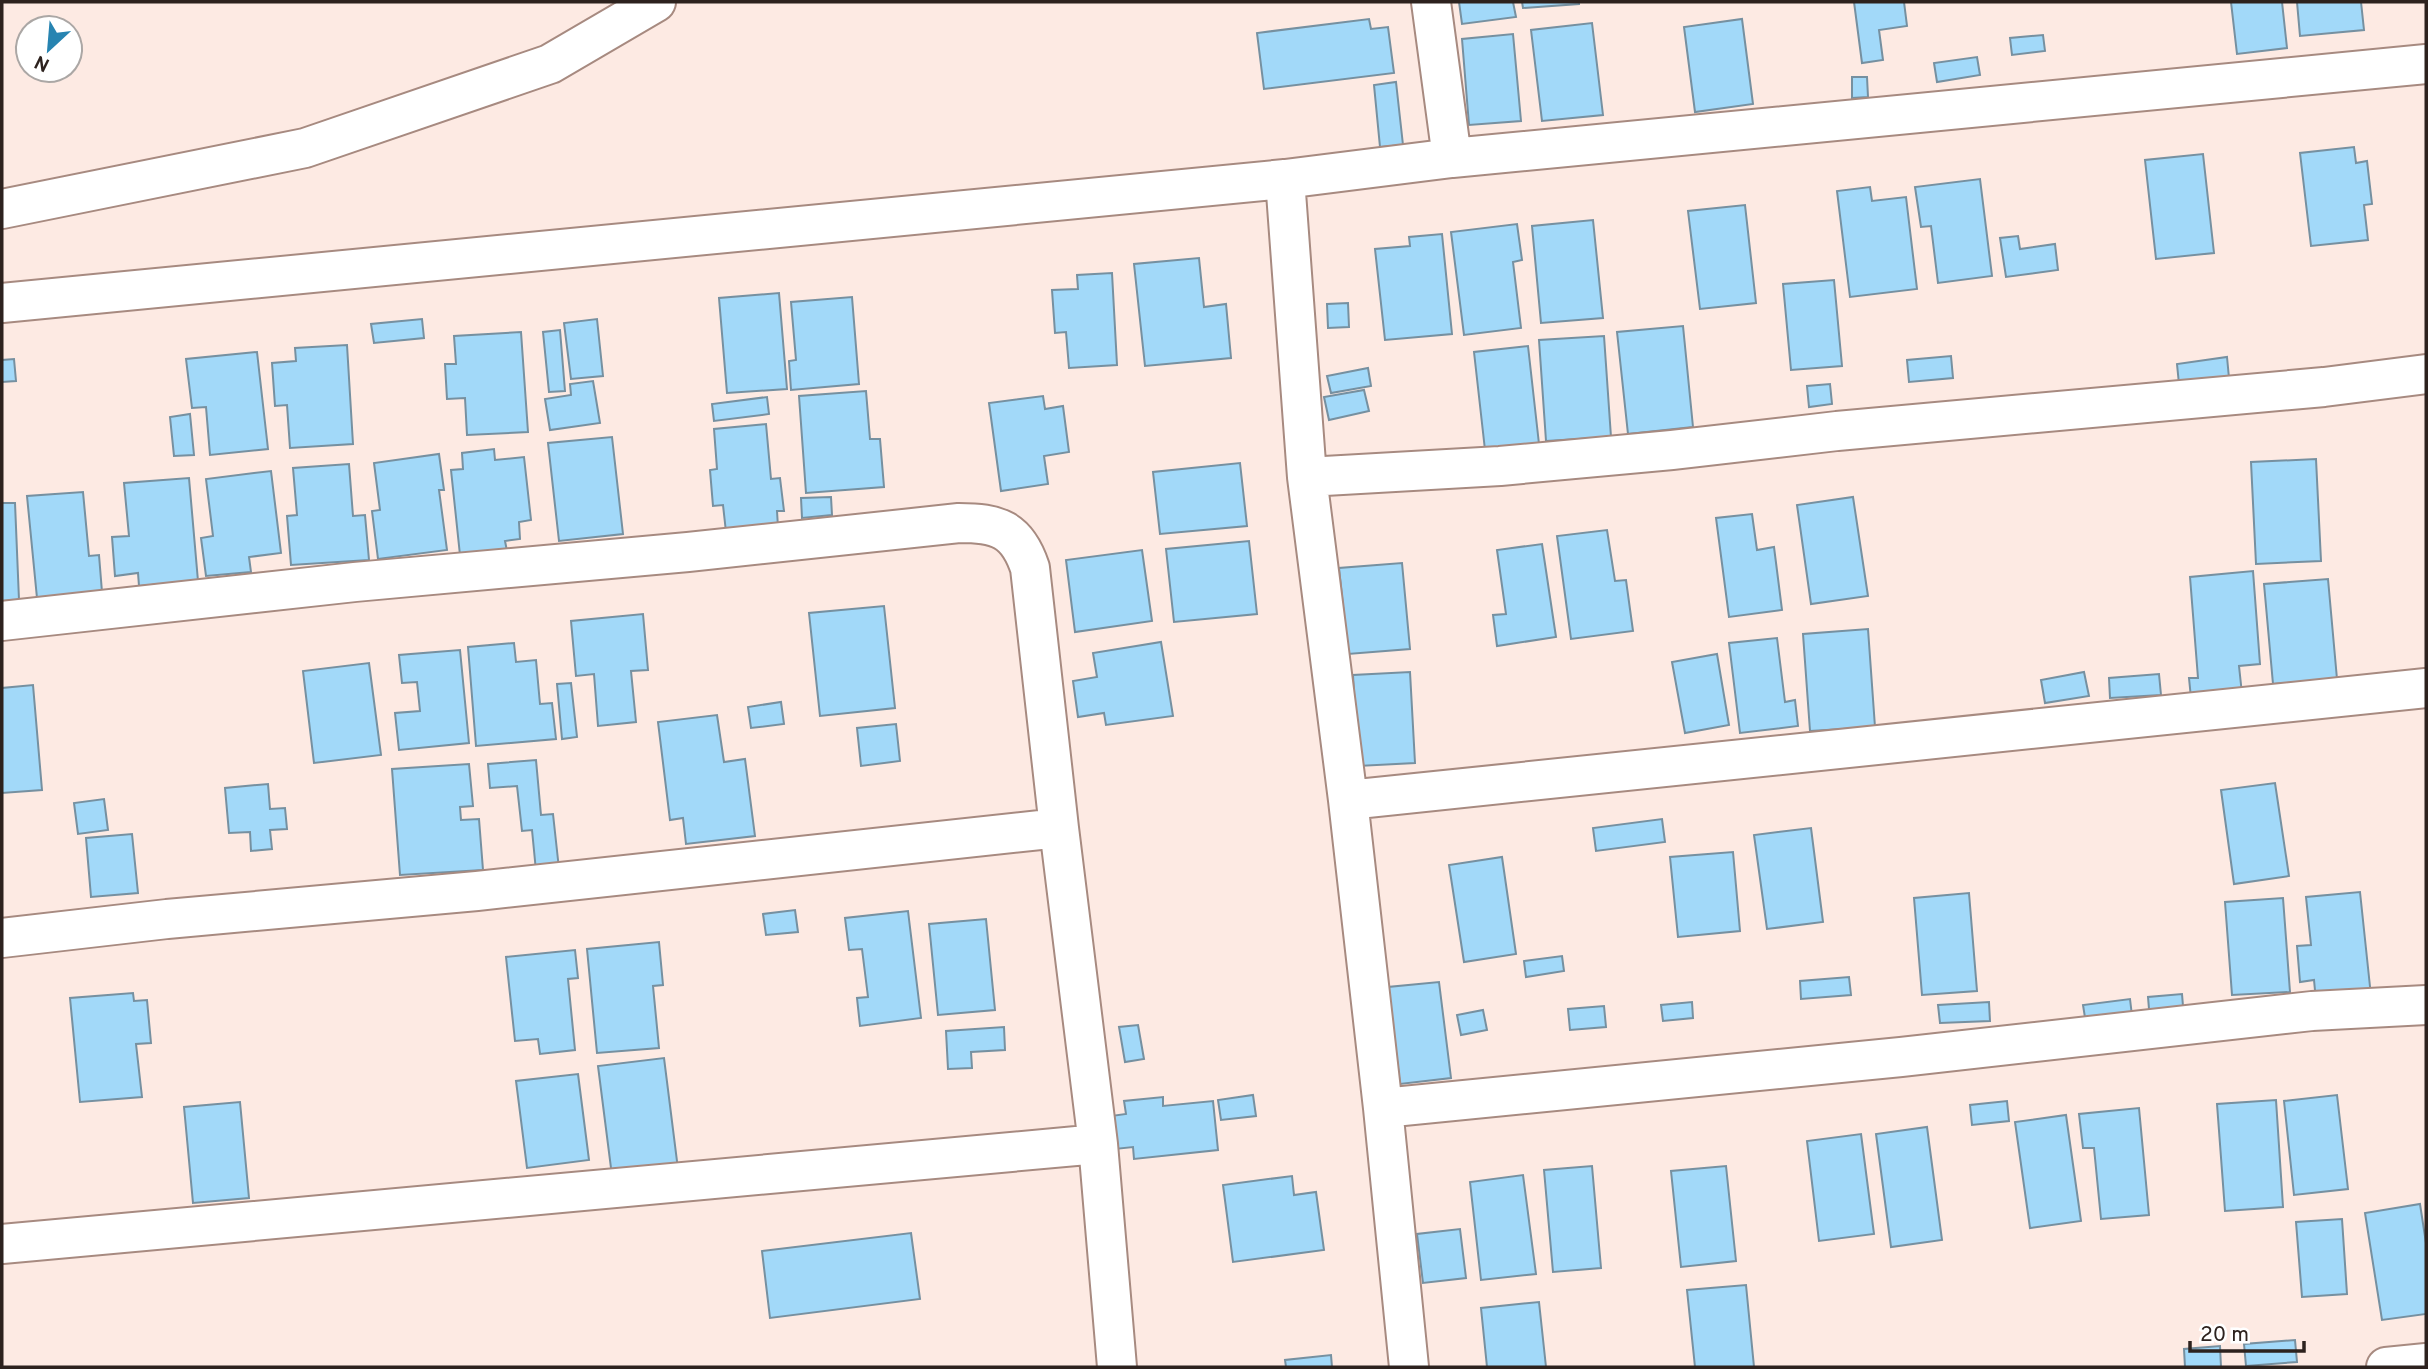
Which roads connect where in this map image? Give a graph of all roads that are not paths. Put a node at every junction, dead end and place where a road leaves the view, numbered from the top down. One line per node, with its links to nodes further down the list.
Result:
1 (656, 2): 6 (street)
2 (1431, 2): 4 (street)
3 (2426, 64): 4 (street)
4 (1452, 158): 5 (street)
5 (1285, 179): 7 (street); 9 (street)
6 (2, 209)
7 (2, 303)
8 (2426, 374): 9 (street)
9 (1307, 477): 12 (street)
10 (2, 621): 13 (street)
11 (2426, 688): 12 (street)
12 (1348, 800): 16 (street)
13 (1059, 828): 14 (street); 17 (street)
14 (2, 938)
15 (2426, 1005): 16 (street)
16 (1383, 1108): 21 (street)
17 (1098, 1144): 18 (street); 20 (street)
18 (2, 1244)
19 (2426, 1363): 22 (street)
20 (1116, 1367)
21 (1409, 1367)
22 (2385, 1367)

